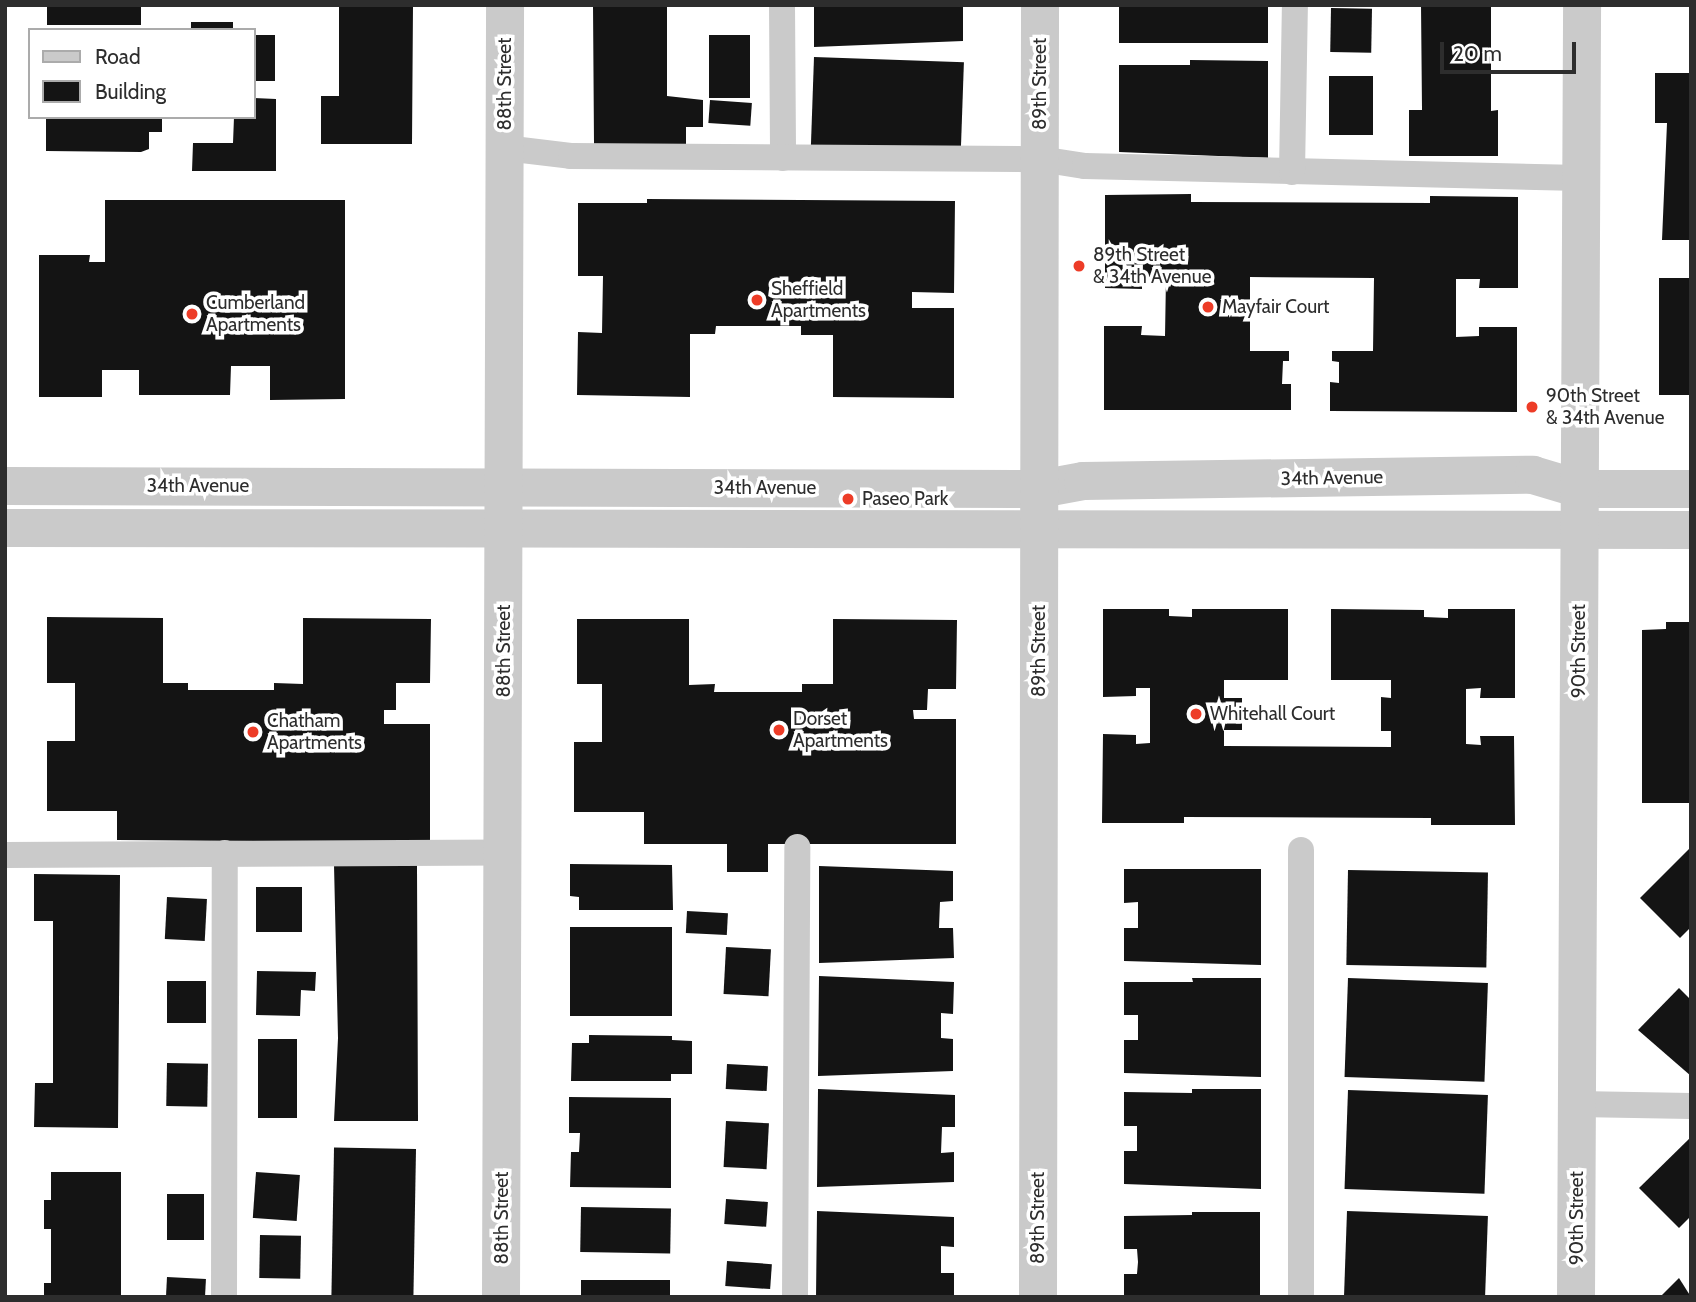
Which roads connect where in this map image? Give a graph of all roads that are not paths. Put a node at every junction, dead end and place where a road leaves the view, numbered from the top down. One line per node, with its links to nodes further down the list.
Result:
1 (505, 5): 6 (street, 88th Street)
2 (782, 5): 7 (lane)
3 (1040, 5): 8 (street, 89th Street)
4 (1295, 5): 9 (lane)
5 (1582, 5): 10 (street, 90th Street)
6 (505, 148): 7 (lane); 12 (street, 88th Street)
7 (783, 158): 8 (lane)
8 (1040, 159): 9 (lane); 13 (street, 89th Street)
9 (1292, 172): 10 (lane)
10 (1581, 178): 14 (street, 90th Street)
11 (5, 486): 12 (street, 34th Avenue)
12 (505, 486): 13 (street, 34th Avenue); 16 (street, 88th Street)
13 (1040, 489): 14 (street, 34th Avenue); 18 (street, 89th Street)
14 (1580, 489): 15 (street, 34th Avenue); 19 (street, 90th Street)
15 (1691, 489)
16 (504, 526): 17 (street, 34th Avenue); 18 (street, 34th Avenue); 23 (street, 88th Street)
17 (5, 528)
18 (1039, 528): 19 (street, 34th Avenue); 31 (street, 89th Street)
19 (1579, 529): 20 (street, 34th Avenue); 26 (street, 90th Street)
20 (1691, 530)
21 (797, 847): 30 (lane)
22 (1301, 850): 32 (lane)
23 (503, 852): 24 (lane); 29 (street, 88th Street)
24 (225, 853): 25 (lane); 28 (lane)
25 (5, 855)
26 (1577, 1104): 27 (lane); 33 (street, 90th Street)
27 (1691, 1106)
28 (224, 1297)
29 (501, 1297)
30 (795, 1297)
31 (1038, 1297)
32 (1301, 1297)
33 (1576, 1297)

